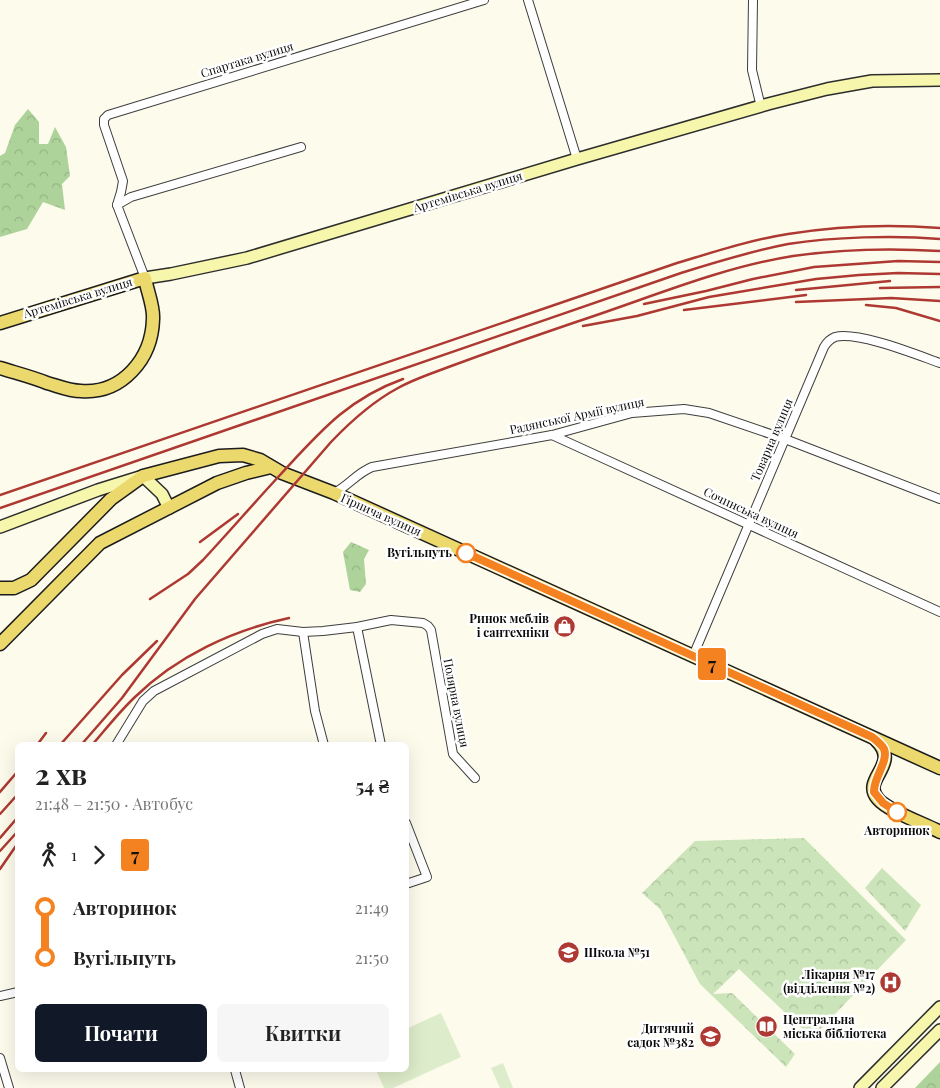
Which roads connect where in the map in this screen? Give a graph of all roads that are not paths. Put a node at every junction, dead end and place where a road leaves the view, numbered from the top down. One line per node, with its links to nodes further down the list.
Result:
1 (484, 0): 8 (street, Спартака вулиця)
2 (528, 0): 7 (street)
3 (753, 0): 5 (street)
4 (940, 80): 5 (main road, Артемівська вулиця)
5 (760, 107): 7 (main road, Артемівська вулиця)
6 (301, 147): 8 (street)
7 (577, 159): 9 (main road, Артемівська вулиця)
8 (117, 205): 9 (street)
9 (145, 278): 10 (main road, Артемівська вулиця); 12 (main road)
10 (0, 323)
11 (940, 364): 14 (street, Товарна вулиця)
12 (0, 368)
13 (552, 434): 14 (street, Радянської Армії вулиця); 17 (street, Радянської Армії вулиця); 20 (street, Сочинська вулиця)
14 (785, 439): 18 (street, Радянської Армії вулиця); 20 (street, Товарна вулиця)
15 (271, 467): 16 (main road, Гірнича вулиця); 17 (main road, Гірнича вулиця); 19 (main road)
16 (143, 476): 19 (main road); 21 (main road, Гірнича вулиця); 22 (main road)
17 (334, 493): 27 (main road, Гірнича вулиця)
18 (940, 499)
19 (169, 508): 26 (main road)
20 (749, 524): 23 (street, Сочинська вулиця); 27 (street, Товарна вулиця)
21 (0, 527)
22 (0, 588)
23 (940, 612)
24 (357, 627): 25 (street); 31 (street); 35 (street, Полярна вулиця)
25 (303, 632): 29 (street); 30 (street)
26 (0, 644)
27 (693, 656): 28 (main road, Гірнича вулиця)
28 (872, 737): 32 (main road, Гірнича вулиця); 33 (main road)
29 (118, 742)
30 (323, 742)
31 (380, 742)
32 (909, 754): 33 (main road); 34 (main road, Гірнича вулиця)
33 (884, 763): 37 (main road)
34 (940, 768)
35 (475, 778)
36 (409, 831): 38 (street)
37 (940, 832)
38 (409, 883)
39 (15, 993): 40 (street)
40 (0, 996)
41 (940, 1007): 47 (main road)
42 (940, 1030): 48 (main road)
43 (0, 1058): 45 (street)
44 (236, 1072): 46 (street)
45 (9, 1088)
46 (240, 1088)
47 (860, 1088)
48 (882, 1088)

